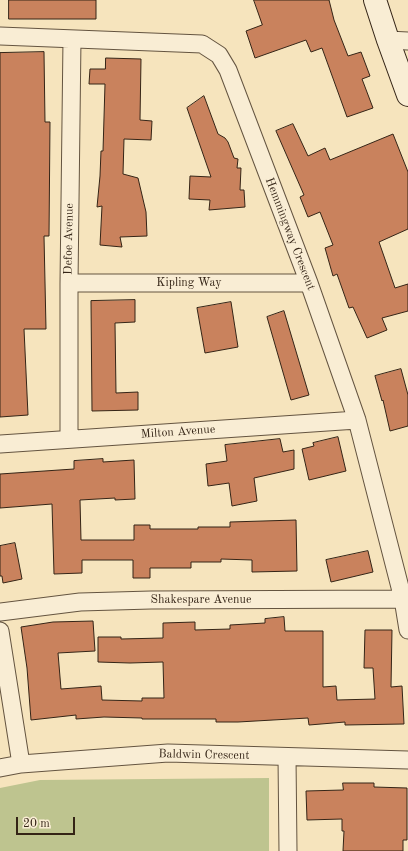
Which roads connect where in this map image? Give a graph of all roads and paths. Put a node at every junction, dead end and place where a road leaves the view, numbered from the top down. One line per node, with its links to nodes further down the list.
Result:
1 (375, 0): 4 (street)
2 (0, 36): 3 (street, Hemmingway Crescent)
3 (72, 39): 6 (street, Defoe Avenue); 7 (street, Hemmingway Crescent)
4 (398, 41): 5 (street)
5 (408, 95)
6 (69, 283): 7 (street, Kipling Way); 9 (street, Defoe Avenue)
7 (309, 283): 8 (street, Hemmingway Crescent)
8 (357, 420): 9 (street, Milton Avenue); 11 (street, Hemmingway Crescent)
9 (69, 439): 10 (street, Milton Avenue)
10 (0, 444)
11 (403, 599): 12 (street, Shakespare Avenue); 13 (street, Hemmingway Crescent)
12 (0, 612)
13 (408, 630)
14 (0, 631): 17 (street)
15 (287, 757): 16 (street, Baldwin Crescent); 17 (street, Baldwin Crescent); 19 (street)
16 (408, 760)
17 (21, 764): 18 (street, Baldwin Crescent)
18 (0, 768)
19 (288, 851)

